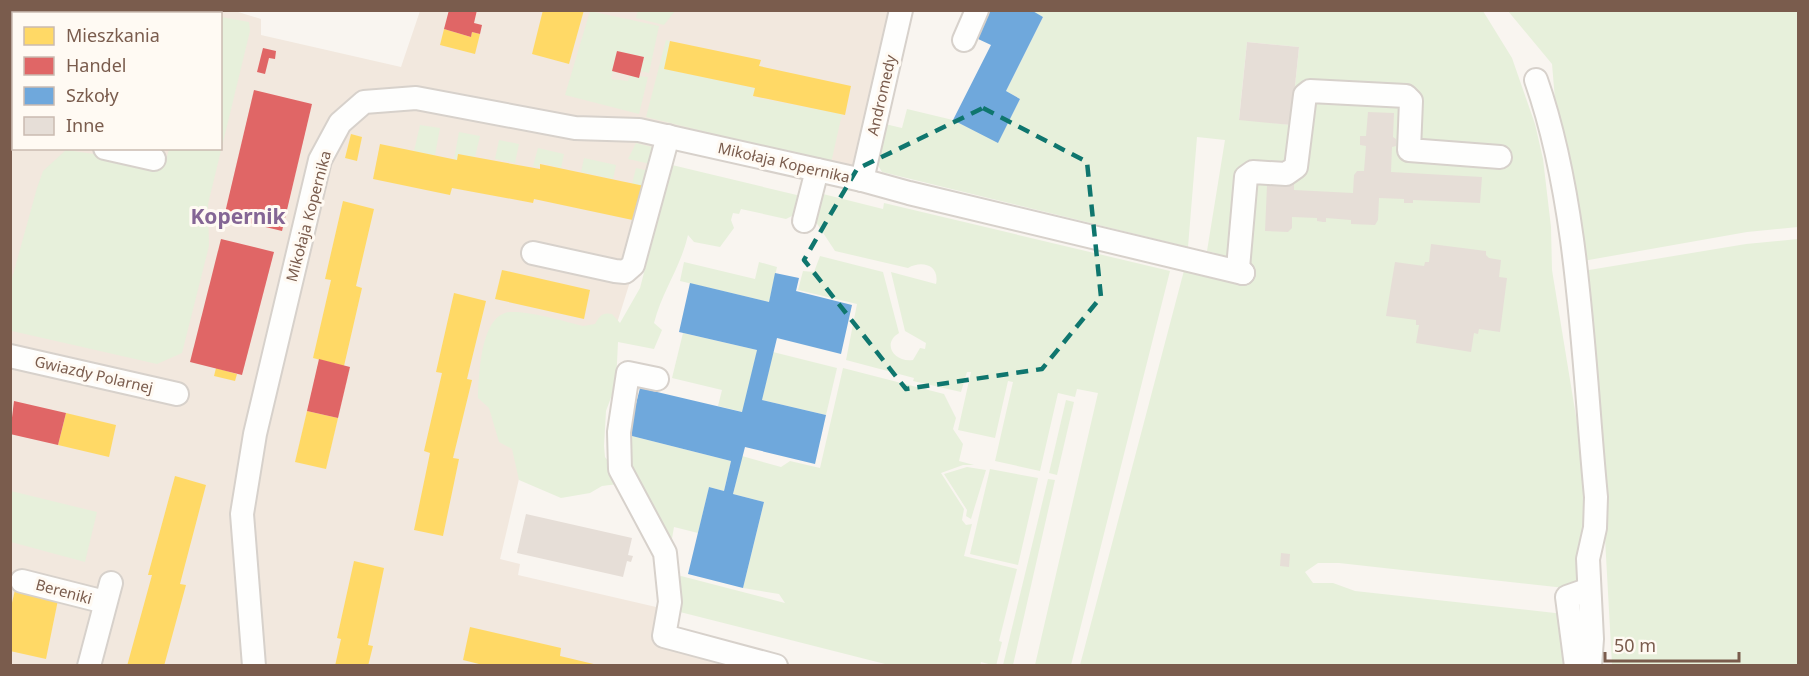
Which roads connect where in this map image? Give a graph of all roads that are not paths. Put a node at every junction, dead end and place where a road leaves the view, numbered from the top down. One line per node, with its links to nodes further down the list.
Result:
1 (901, 10): 10 (street, Andromedy)
2 (977, 10): 3 (street)
3 (964, 40)
4 (1536, 80): 17 (street)
5 (668, 136): 9 (street, Mikołaja Kopernika); 12 (street); 19 (street, Mikołaja Kopernika)
6 (114, 150): 8 (street)
7 (1500, 157): 10 (street, Mikołaja Kopernika)
8 (154, 159)
9 (817, 170): 10 (street, Mikołaja Kopernika); 11 (street)
10 (862, 180)
11 (804, 221)
12 (533, 253)
13 (10, 356): 15 (street, Gwiazdy Polarnej)
14 (657, 379): 20 (street)
15 (177, 394)
16 (22, 580): 18 (street, Bereniki)
17 (1587, 590): 21 (street); 22 (street)
18 (89, 666)
19 (254, 666)
20 (776, 666)
21 (1576, 666)
22 (1590, 666)

